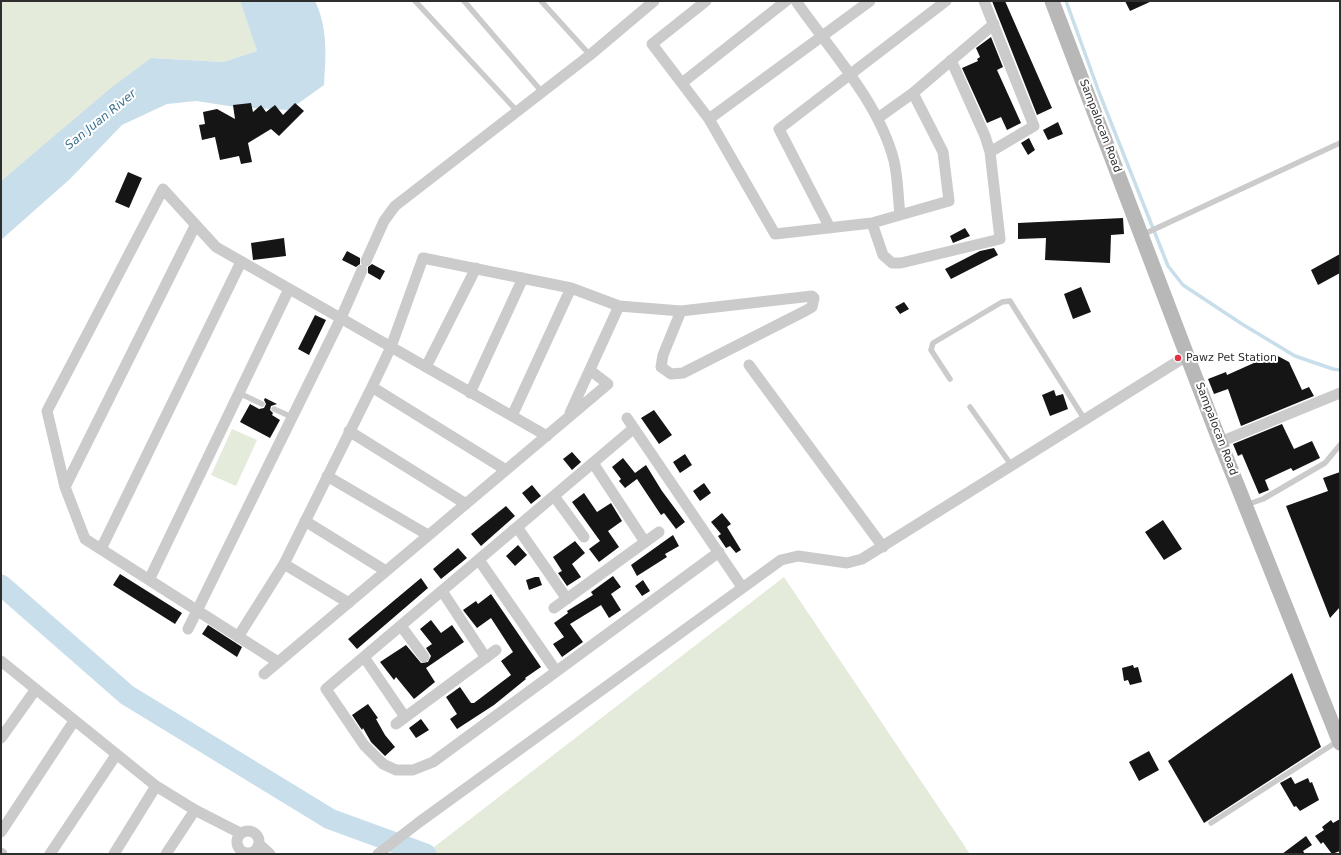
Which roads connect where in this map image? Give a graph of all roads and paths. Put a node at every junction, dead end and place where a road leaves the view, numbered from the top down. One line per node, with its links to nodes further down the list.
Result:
1 (415, 1): 20 (lane)
2 (464, 1): 18 (lane)
3 (541, 1): 14 (lane)
4 (654, 1): 14 (street)
5 (706, 1): 17 (street)
6 (786, 1): 17 (street)
7 (796, 1): 13 (street)
8 (870, 1): 13 (street)
9 (946, 1): 16 (street)
10 (984, 1): 12 (street)
11 (1052, 1): 29 (main road, Sampalocan Road)
12 (994, 24): 15 (street); 24 (street)
13 (821, 37): 16 (street); 22 (street)
14 (590, 55): 18 (street)
15 (951, 60): 19 (street); 24 (street)
16 (850, 75): 21 (street); 28 (street)
17 (682, 83): 22 (street)
18 (542, 92): 20 (street)
19 (913, 93): 21 (street); 25 (street)
20 (517, 111): 37 (street)
21 (878, 118): 25 (street)
22 (710, 119): 28 (street)
23 (1340, 143): 29 (lane)
24 (990, 152): 26 (street)
25 (900, 215): 26 (street)
26 (872, 223): 28 (street)
27 (195, 226): 30 (street); 65 (street); 65 (street)
28 (830, 228)
29 (1142, 235): 39 (main road, Sampalocan Road)
30 (241, 262): 34 (street); 76 (street)
31 (476, 268): 32 (street); 38 (street); 41 (street)
32 (523, 278): 33 (street); 46 (street)
33 (571, 288): 35 (street); 51 (street)
34 (289, 289): 37 (street); 45 (street)
35 (619, 306): 36 (street); 42 (street)
36 (681, 311): 36 (street)
37 (341, 318): 38 (street); 52 (street)
38 (391, 347): 41 (street); 44 (street)
39 (1188, 355): 55 (street); 59 (main road, Sampalocan Road)
40 (749, 365): 75 (street)
41 (426, 367): 46 (street)
42 (591, 371): 53 (street); 53 (street)
43 (950, 379): 55 (lane)
44 (372, 388): 57 (street); 63 (street)
45 (238, 393): 48 (lane); 81 (street)
46 (470, 393): 51 (street)
47 (1340, 393): 59 (street)
48 (262, 404)
49 (970, 407): 62 (lane)
50 (274, 410): 52 (lane)
51 (512, 416): 58 (street)
52 (292, 417): 87 (street)
53 (569, 417): 58 (street)
54 (628, 418): 56 (street)
55 (1085, 420): 62 (street)
56 (634, 428): 61 (street); 77 (street)
57 (349, 431): 64 (street); 67 (street)
58 (547, 436): 63 (street)
59 (1220, 442): 68 (main road, Sampalocan Road)
60 (1340, 445): 68 (lane)
61 (593, 463): 66 (street); 74 (street)
62 (1012, 466): 75 (street)
63 (506, 470): 67 (street)
64 (327, 476): 69 (street); 72 (street)
65 (65, 487): 76 (street)
66 (554, 496): 70 (street); 73 (street)
67 (466, 504): 72 (street)
68 (1245, 506): 104 (main road, Sampalocan Road)
69 (305, 521): 79 (street); 80 (street)
70 (517, 527): 78 (street); 84 (street)
71 (659, 532): 74 (street)
72 (428, 535): 80 (street)
73 (584, 537)
74 (645, 542): 84 (street)
75 (883, 547): 82 (street)
76 (101, 549): 81 (street)
77 (719, 552): 82 (street); 97 (street)
78 (479, 560): 83 (street); 97 (street)
79 (284, 564): 85 (street); 90 (street)
80 (386, 571): 85 (street)
81 (149, 580): 87 (street)
82 (742, 587): 117 (street)
83 (442, 591): 88 (street); 94 (street)
84 (567, 599): 86 (street)
85 (349, 603): 96 (street)
86 (554, 608)
87 (197, 610): 89 (street); 90 (street)
88 (401, 626): 92 (street); 93 (street)
89 (188, 629)
90 (238, 637): 96 (street)
91 (496, 650): 94 (street)
92 (364, 657): 97 (street); 100 (street)
93 (424, 657)
94 (486, 658): 100 (street)
95 (1, 661): 99 (street)
96 (278, 662): 98 (street)
97 (556, 671)
98 (264, 674)
99 (36, 689): 101 (street); 103 (street)
100 (406, 717): 102 (street)
101 (74, 721): 105 (street); 109 (street)
102 (396, 724)
103 (1, 738)
104 (1339, 742): 108 (lane)
105 (116, 755): 106 (street); 113 (street)
106 (156, 786): 107 (street); 114 (street)
107 (195, 810): 110 (street); 115 (street)
108 (1211, 823)
109 (1, 832)
110 (240, 833): 111 (street); 112 (street)
111 (257, 850): 112 (street); 116 (street)
112 (242, 853)
113 (50, 854)
114 (114, 854)
115 (166, 854)
116 (270, 854)
117 (378, 854)

